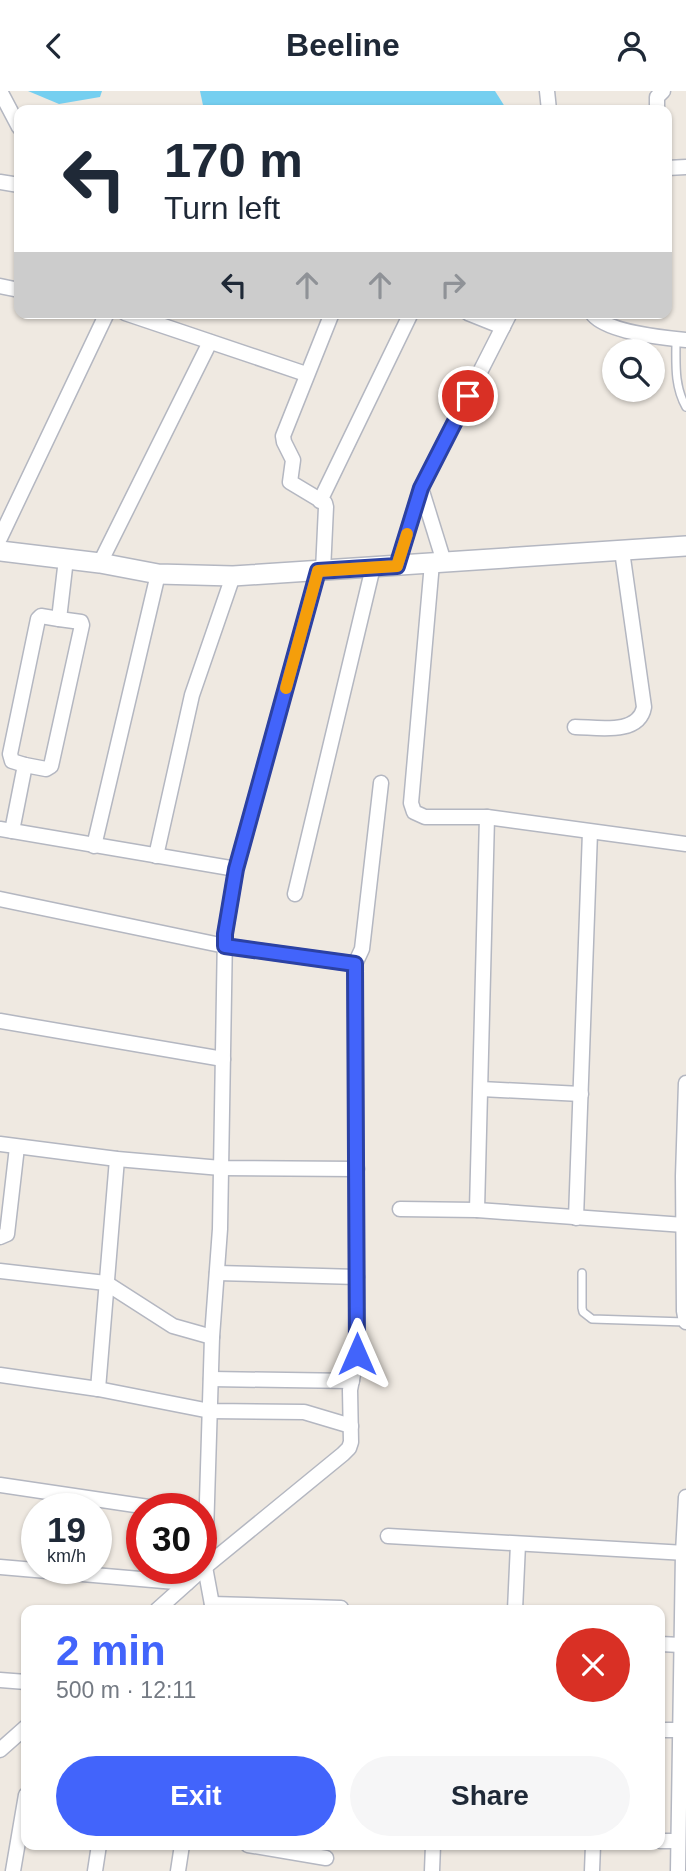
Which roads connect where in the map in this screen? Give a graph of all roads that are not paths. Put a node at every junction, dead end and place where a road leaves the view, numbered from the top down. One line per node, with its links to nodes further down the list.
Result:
1 (0, 91): 2 (street)
2 (14, 118)
3 (104, 319): 17 (street)
4 (143, 319): 12 (street)
5 (329, 319): 13 (street)
6 (408, 319): 16 (street)
7 (483, 319): 10 (street)
8 (507, 319): 10 (street)
9 (595, 319): 11 (street)
10 (503, 327): 15 (street)
11 (681, 340): 14 (lane)
12 (210, 342): 13 (street); 22 (street)
13 (306, 375): 16 (street)
14 (686, 407)
15 (421, 488): 23 (street); 24 (street)
16 (320, 501): 26 (street)
17 (0, 538)
18 (686, 547): 20 (street)
19 (0, 551): 21 (street)
20 (622, 551): 23 (street); 30 (street)
21 (66, 559): 22 (street); 29 (street)
22 (100, 563): 27 (street)
23 (438, 563): 24 (street); 33 (street)
24 (397, 566): 25 (street)
25 (373, 567): 26 (street); 40 (street)
26 (321, 571): 28 (street); 39 (street)
27 (158, 574): 28 (street); 37 (street)
28 (233, 576): 38 (street)
29 (59, 619): 31 (street); 31 (street)
30 (575, 727)
31 (25, 765): 34 (street)
32 (381, 783): 43 (street)
33 (488, 817): 35 (street); 47 (street)
34 (6, 830): 37 (street)
35 (590, 832): 36 (street); 48 (street)
36 (686, 844)
37 (94, 846): 38 (street)
38 (156, 856): 39 (street)
39 (236, 869): 42 (street)
40 (295, 894)
41 (0, 899): 42 (street)
42 (225, 946): 43 (street); 45 (street)
43 (355, 964): 53 (street)
44 (0, 1021): 45 (street)
45 (223, 1059): 52 (street)
46 (686, 1083): 57 (street)
47 (481, 1090): 48 (street); 55 (street)
48 (581, 1094): 56 (street)
49 (0, 1145): 50 (street)
50 (18, 1147): 51 (street); 58 (street)
51 (117, 1159): 52 (street); 64 (street)
52 (221, 1168): 53 (street); 61 (street)
53 (357, 1168): 63 (street)
54 (400, 1209): 55 (street)
55 (477, 1210): 56 (street)
56 (576, 1218): 57 (street)
57 (684, 1225): 59 (street)
58 (0, 1237)
59 (685, 1262): 65 (street)
60 (0, 1271): 64 (street)
61 (217, 1273): 63 (street); 66 (street)
62 (582, 1273): 65 (lane)
63 (357, 1277): 69 (street)
64 (106, 1283): 66 (street); 70 (street)
65 (686, 1322)
66 (212, 1337): 68 (street)
67 (0, 1375): 70 (street)
68 (211, 1379): 69 (street); 71 (street)
69 (352, 1381): 72 (street)
70 (98, 1389): 71 (street)
71 (210, 1411): 72 (street); 74 (street)
72 (351, 1426): 80 (street)
73 (0, 1485): 76 (street)
74 (205, 1493)
75 (686, 1497): 79 (street)
76 (126, 1504)
77 (388, 1536): 78 (street)
78 (518, 1544): 79 (street); 87 (street)
79 (685, 1553): 88 (street)
80 (217, 1557)
81 (0, 1567): 82 (street)
82 (126, 1578)
83 (187, 1584): 85 (street)
84 (208, 1584): 86 (street)
85 (163, 1605)
86 (212, 1605)
87 (515, 1605)
88 (683, 1640): 89 (street); 93 (street)
89 (665, 1643)
90 (0, 1680): 91 (street)
91 (21, 1682)
92 (665, 1730): 93 (street)
93 (680, 1730): 96 (street)
94 (21, 1731): 95 (street)
95 (0, 1750)
96 (683, 1764): 99 (street)
97 (21, 1816): 106 (street)
98 (665, 1840): 99 (street)
99 (678, 1841): 111 (street)
100 (98, 1850): 107 (street)
101 (180, 1850): 108 (street)
102 (276, 1850): 105 (street)
103 (433, 1850): 109 (street)
104 (593, 1850): 110 (street)
105 (326, 1859)
106 (8, 1869)
107 (95, 1871)
108 (178, 1871)
109 (432, 1871)
110 (592, 1871)
111 (678, 1871)

